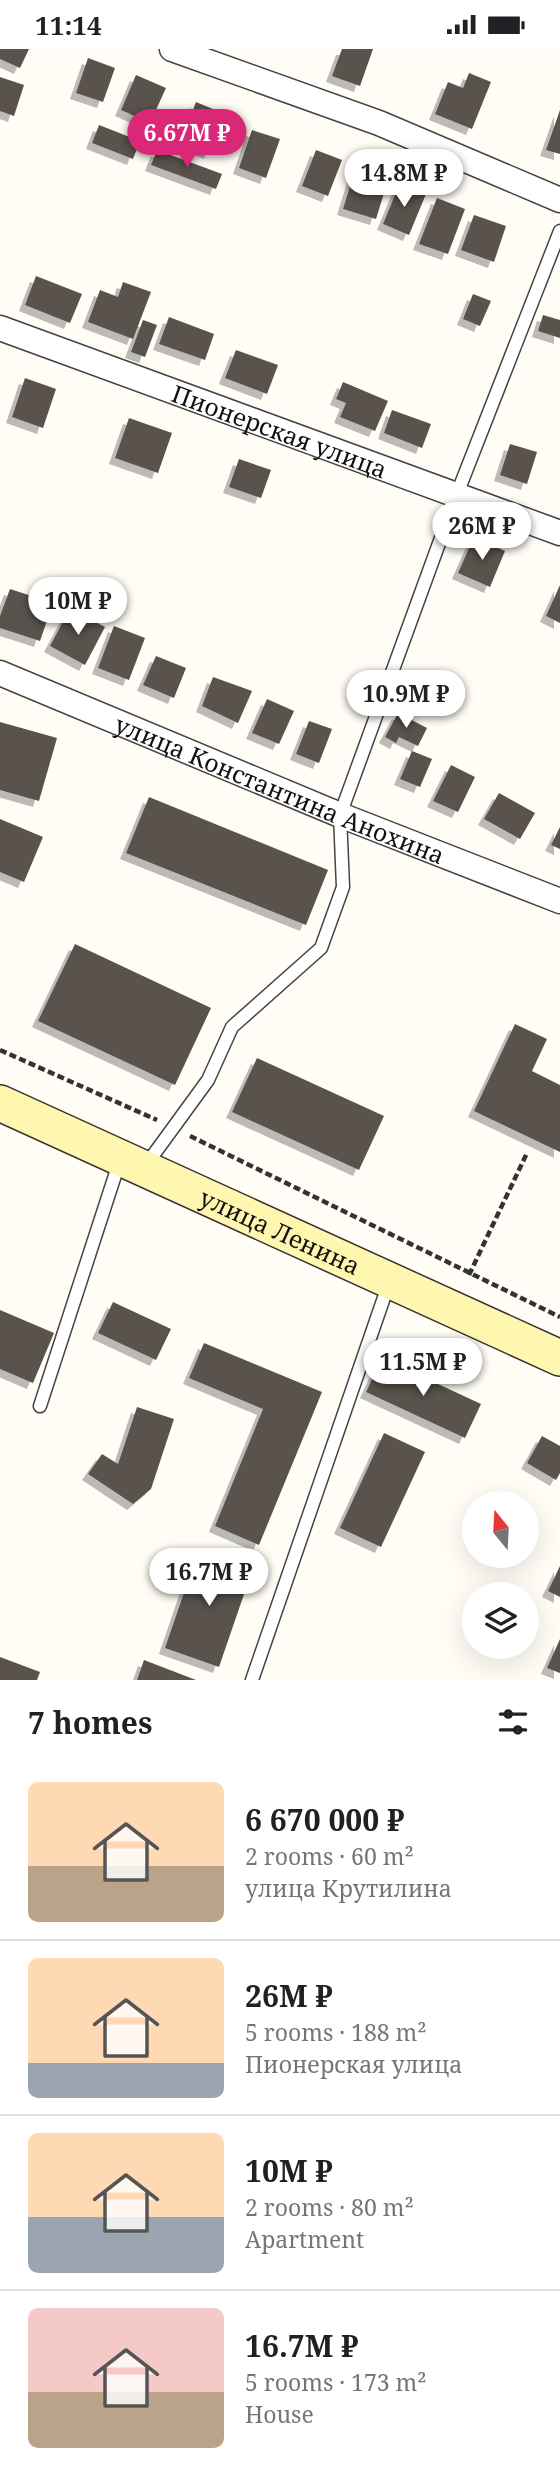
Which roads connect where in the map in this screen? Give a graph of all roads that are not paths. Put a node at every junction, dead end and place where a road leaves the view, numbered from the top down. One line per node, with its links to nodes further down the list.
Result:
1 (172, 49): 2 (street)
2 (560, 200)
3 (560, 231): 5 (lane)
4 (0, 328): 5 (street, Пионерская улица)
5 (457, 494): 6 (street, Пионерская улица); 8 (lane)
6 (560, 533)
7 (0, 673): 8 (street, улица Константина Анохина)
8 (340, 815): 9 (street, улица Константина Анохина); 11 (lane)
9 (560, 901)
10 (0, 1103): 11 (main road, улица Ленина)
11 (132, 1163): 12 (main road, улица Ленина); 14 (lane)
12 (390, 1280): 13 (main road, улица Ленина); 15 (lane)
13 (560, 1358)
14 (40, 1406)
15 (252, 1680)

